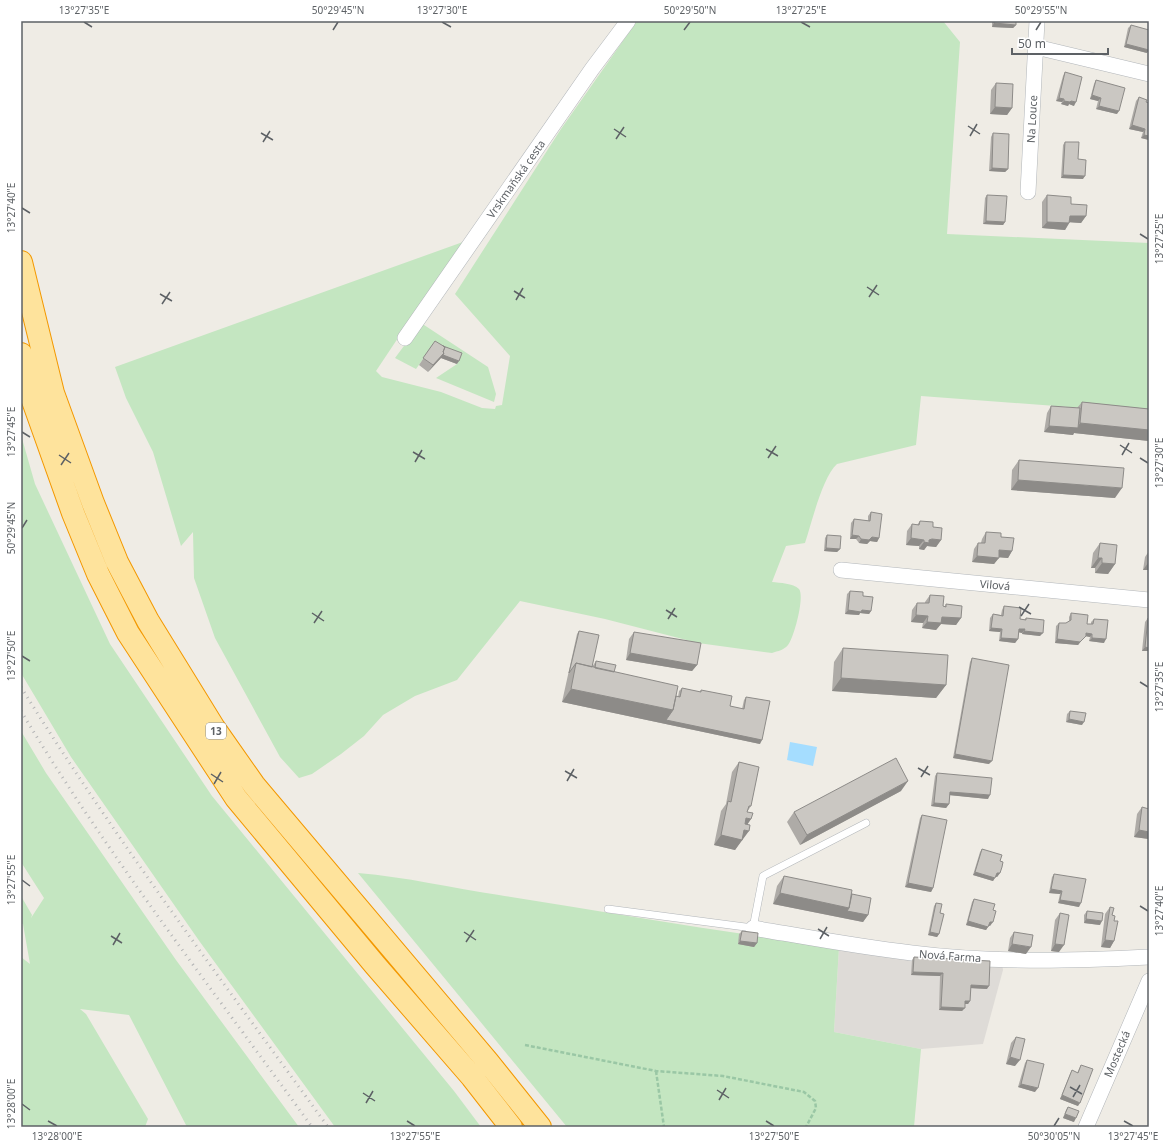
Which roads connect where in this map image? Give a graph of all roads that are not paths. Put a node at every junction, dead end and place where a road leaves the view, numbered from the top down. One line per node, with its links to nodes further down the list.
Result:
1 (628, 21): 7 (street, Vrskmaňská cesta)
2 (1037, 21): 3 (street, Na Louce)
3 (1036, 47): 4 (street); 5 (street, Na Louce)
4 (1149, 74)
5 (1028, 192)
6 (21, 262): 17 (highway, 13)
7 (405, 338)
8 (21, 354): 16 (highway, 13)
9 (841, 570): 10 (street, Vilová)
10 (1149, 600)
11 (866, 824): 13 (lane)
12 (608, 909): 13 (lane, Nová Farma)
13 (753, 928): 14 (street, Nová Farma)
14 (1149, 957)
15 (1149, 981): 18 (street, Mostecká)
16 (512, 1127)
17 (540, 1127)
18 (1086, 1127)

